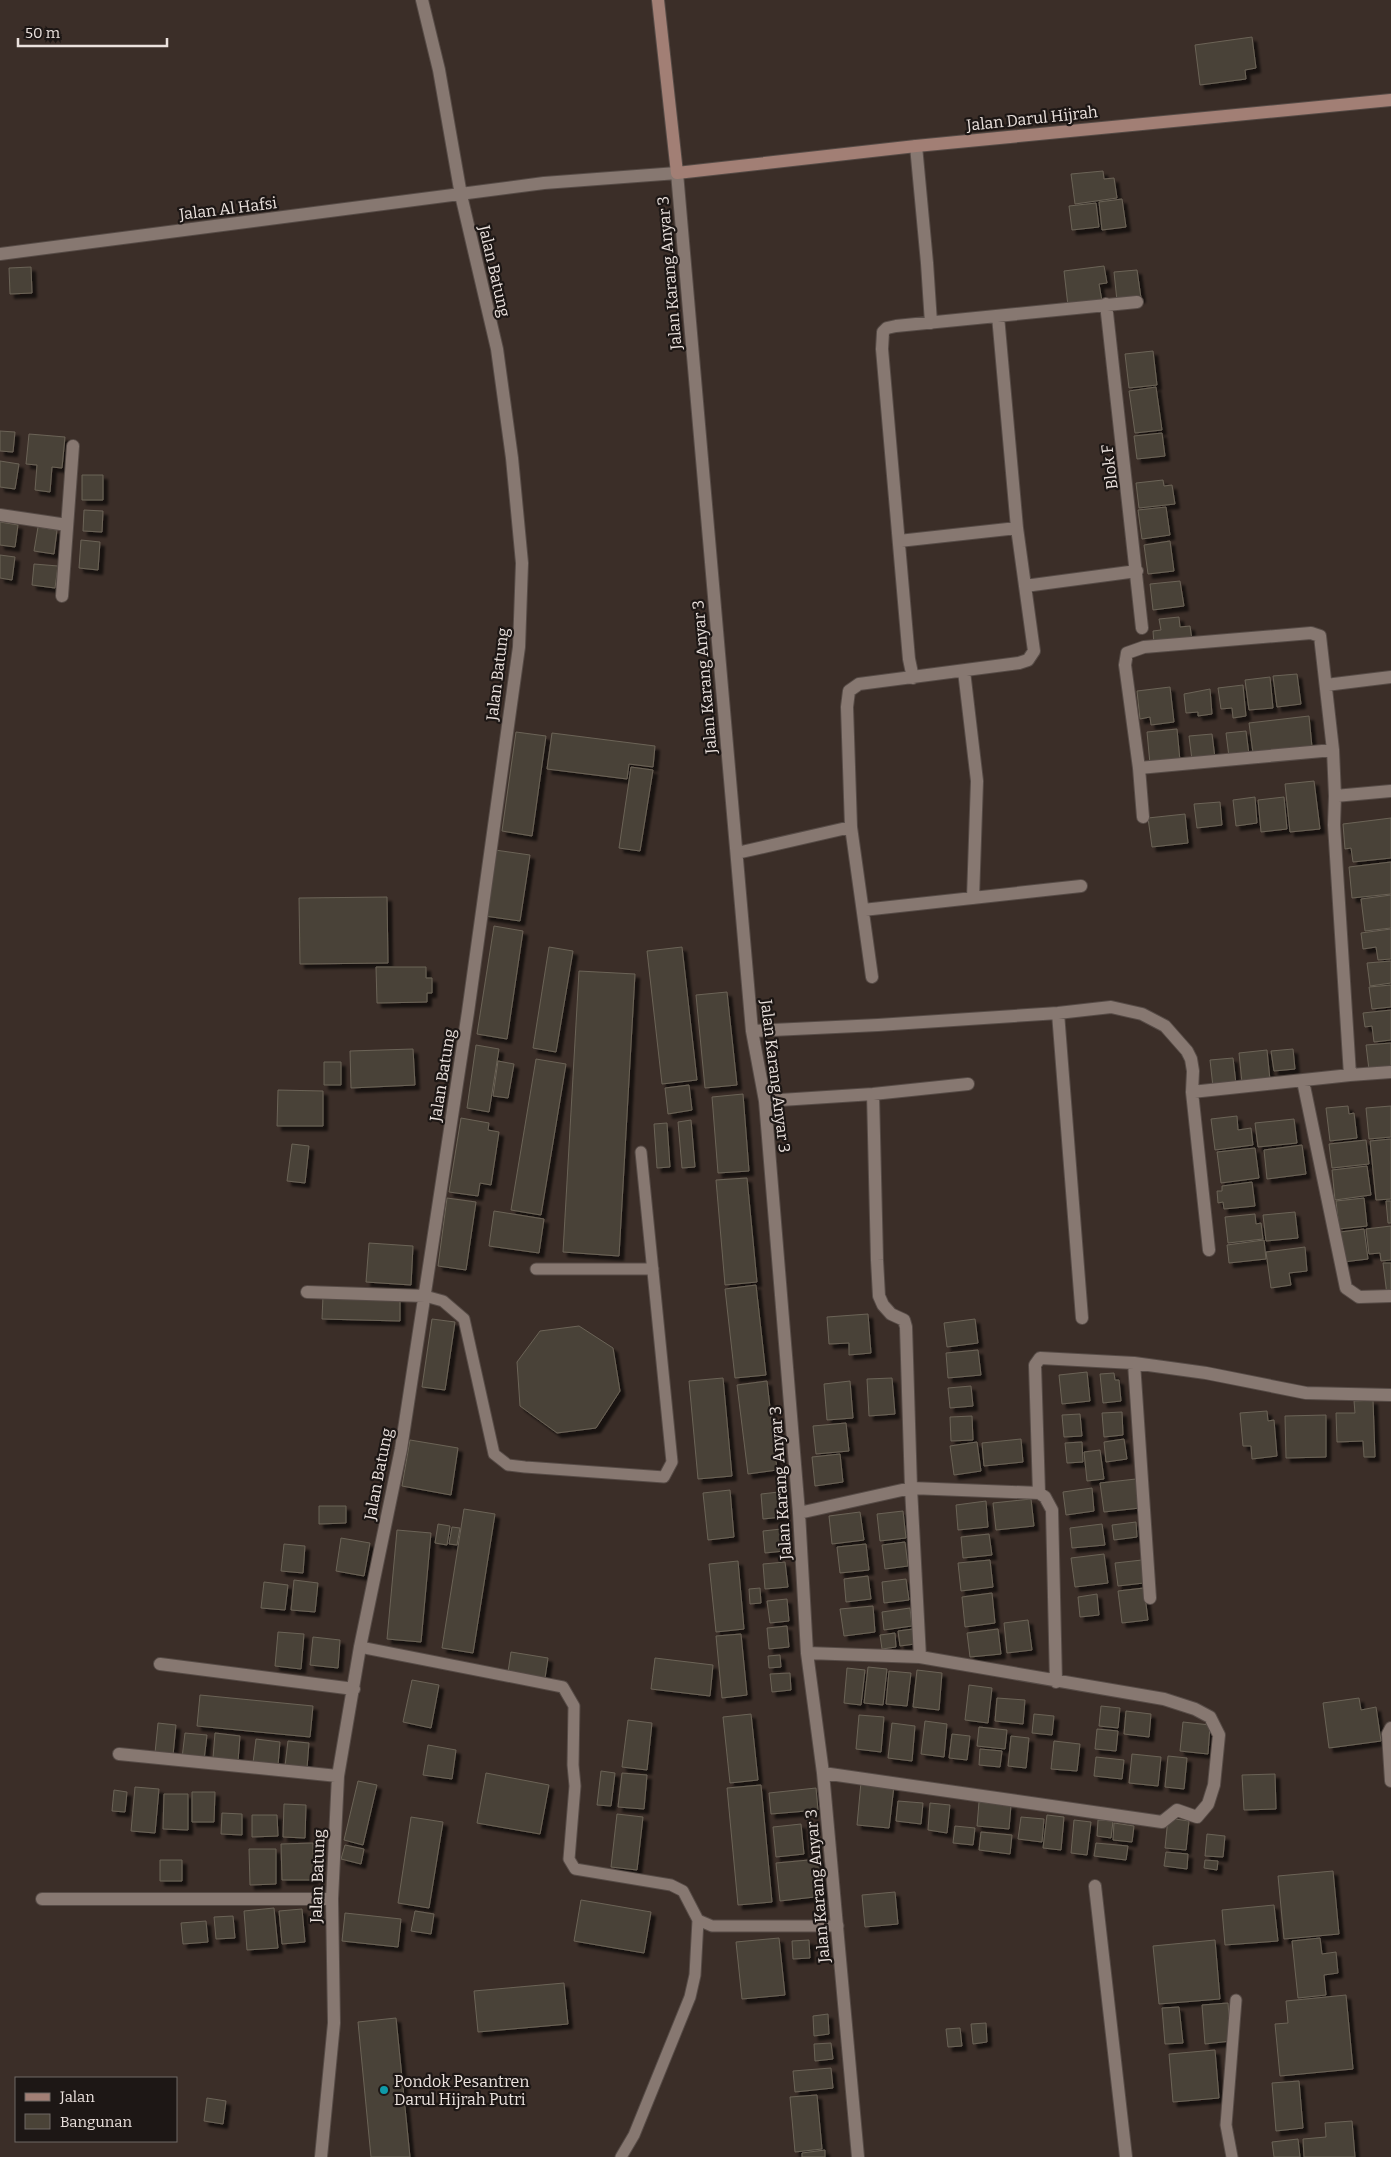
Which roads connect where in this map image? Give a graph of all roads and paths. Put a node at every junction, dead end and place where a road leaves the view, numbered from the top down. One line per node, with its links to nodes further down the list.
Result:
1 (422, 0): 6 (street, Jalan Batung)
2 (658, 0): 5 (street, Jalan Karang Anyar 3)
3 (1391, 100): 4 (street, Jalan Darul Hijrah)
4 (916, 146): 5 (street, Jalan Darul Hijrah); 11 (street)
5 (677, 173): 6 (street, Jalan Al Hafsi); 31 (street, Jalan Karang Anyar 3)
6 (461, 195): 7 (street, Jalan Al Hafsi); 50 (street, Jalan Batung)
7 (0, 254)
8 (1137, 302): 9 (street)
9 (1106, 304): 10 (street); 17 (street, Blok F)
10 (998, 316): 11 (street); 15 (street)
11 (931, 323): 16 (street)
12 (73, 446): 14 (street)
13 (0, 515): 14 (street)
14 (67, 525): 19 (street)
15 (1017, 528): 16 (street); 18 (street)
16 (899, 541): 23 (street)
17 (1137, 571): 18 (street); 20 (street, Blok F)
18 (1026, 586): 21 (street)
19 (62, 596)
20 (1142, 628)
21 (964, 671): 23 (street); 33 (street)
22 (1391, 676): 24 (street)
23 (912, 678): 30 (street)
24 (1326, 685): 25 (street); 26 (street)
25 (1333, 750): 26 (street); 28 (street)
26 (1139, 768): 29 (street)
27 (1391, 791): 28 (street)
28 (1335, 796): 39 (street)
29 (1143, 817)
30 (851, 826): 31 (street); 34 (street)
31 (736, 853): 37 (street, Jalan Karang Anyar 3)
32 (1081, 886): 33 (street)
33 (973, 898): 34 (street)
34 (863, 910): 35 (street)
35 (872, 977)
36 (1058, 1013): 37 (street); 42 (street); 52 (street)
37 (752, 1030): 44 (street, Jalan Karang Anyar 3)
38 (1391, 1072): 39 (street)
39 (1350, 1075): 40 (street)
40 (1303, 1081): 42 (street); 51 (street)
41 (968, 1084): 43 (street)
42 (1192, 1092): 46 (street)
43 (872, 1094): 44 (street); 55 (street)
44 (765, 1101): 57 (street, Jalan Karang Anyar 3)
45 (642, 1152): 47 (lane)
46 (1210, 1250)
47 (653, 1268): 48 (lane); 50 (lane)
48 (536, 1269)
49 (306, 1292): 50 (street)
50 (424, 1296): 59 (street, Jalan Batung)
51 (1391, 1296)
52 (1082, 1318)
53 (1134, 1364): 54 (street); 56 (street); 58 (street)
54 (1391, 1395)
55 (911, 1488): 56 (street); 57 (street); 61 (street)
56 (1039, 1493): 63 (street)
57 (799, 1513): 60 (street, Jalan Karang Anyar 3)
58 (1150, 1598)
59 (360, 1647): 64 (street, Jalan Batung); 73 (lane)
60 (807, 1653): 61 (street); 67 (street, Jalan Karang Anyar 3)
61 (920, 1657): 63 (street)
62 (160, 1664): 64 (street)
63 (1056, 1682): 67 (street)
64 (354, 1689): 68 (street, Jalan Batung)
65 (1391, 1728): 69 (street)
66 (120, 1754): 68 (street)
67 (823, 1773): 74 (street, Jalan Karang Anyar 3)
68 (338, 1776): 72 (street, Jalan Batung)
69 (1391, 1781)
70 (1095, 1886): 79 (street)
71 (42, 1899): 72 (street)
72 (332, 1899): 76 (street, Jalan Batung)
73 (698, 1920): 74 (lane); 77 (lane)
74 (838, 1926): 78 (street, Jalan Karang Anyar 3)
75 (1236, 2000): 80 (lane)
76 (322, 2157)
77 (621, 2157)
78 (858, 2157)
79 (1126, 2157)
80 (1232, 2157)

